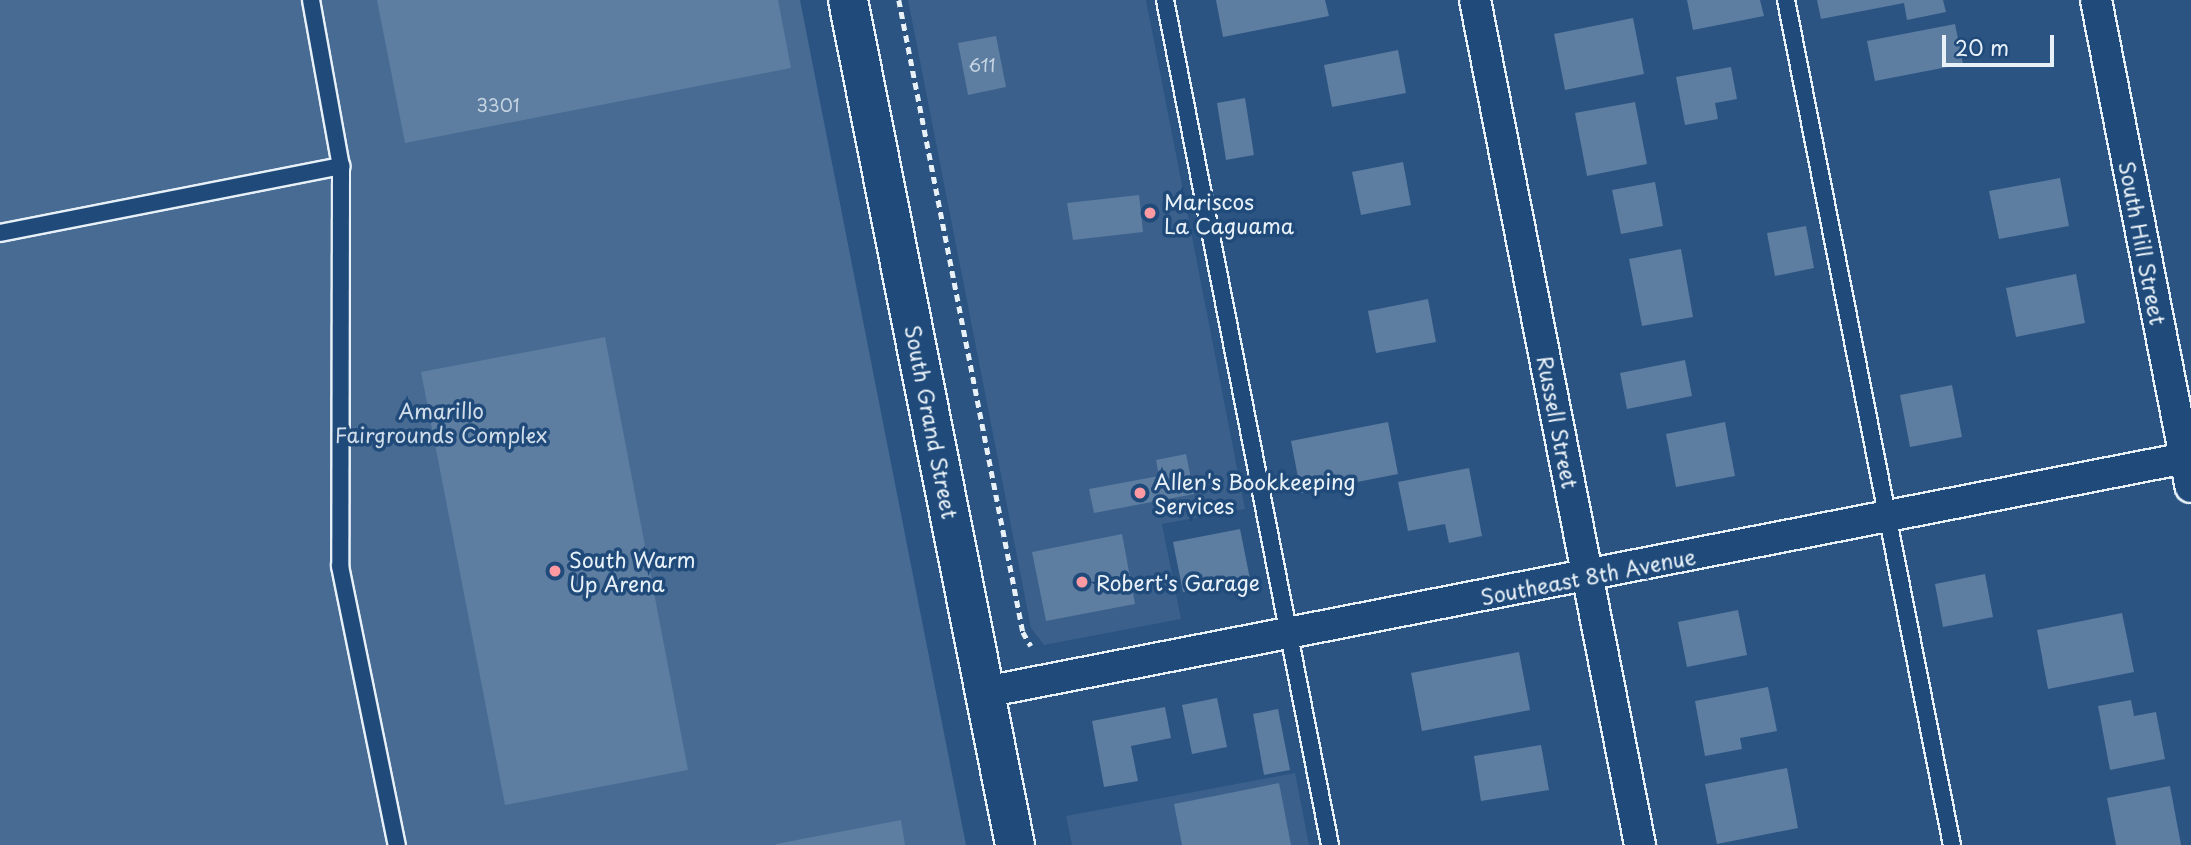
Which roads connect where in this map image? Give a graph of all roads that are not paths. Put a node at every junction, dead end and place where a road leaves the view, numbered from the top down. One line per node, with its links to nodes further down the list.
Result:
1 (311, 0): 7 (lane)
2 (848, 0): 14 (main road, South Grand Street)
3 (1165, 0): 13 (lane)
4 (1475, 0): 12 (street, Russell Street)
5 (1786, 0): 11 (lane)
6 (2096, 0): 9 (street, South Hill Street)
7 (341, 166): 8 (lane); 15 (lane)
8 (0, 233)
9 (2188, 457): 10 (street, South Hill Street); 11 (street, Southeast 8th Avenue)
10 (2191, 487)
11 (1887, 517): 12 (street, Southeast 8th Avenue); 19 (lane)
12 (1588, 576): 13 (street, Southeast 8th Avenue); 18 (street, Russell Street)
13 (1292, 634): 14 (street, Southeast 8th Avenue); 17 (lane)
14 (985, 692): 16 (main road, South Grand Street)
15 (397, 845)
16 (1015, 845)
17 (1330, 845)
18 (1640, 845)
19 (1952, 845)

